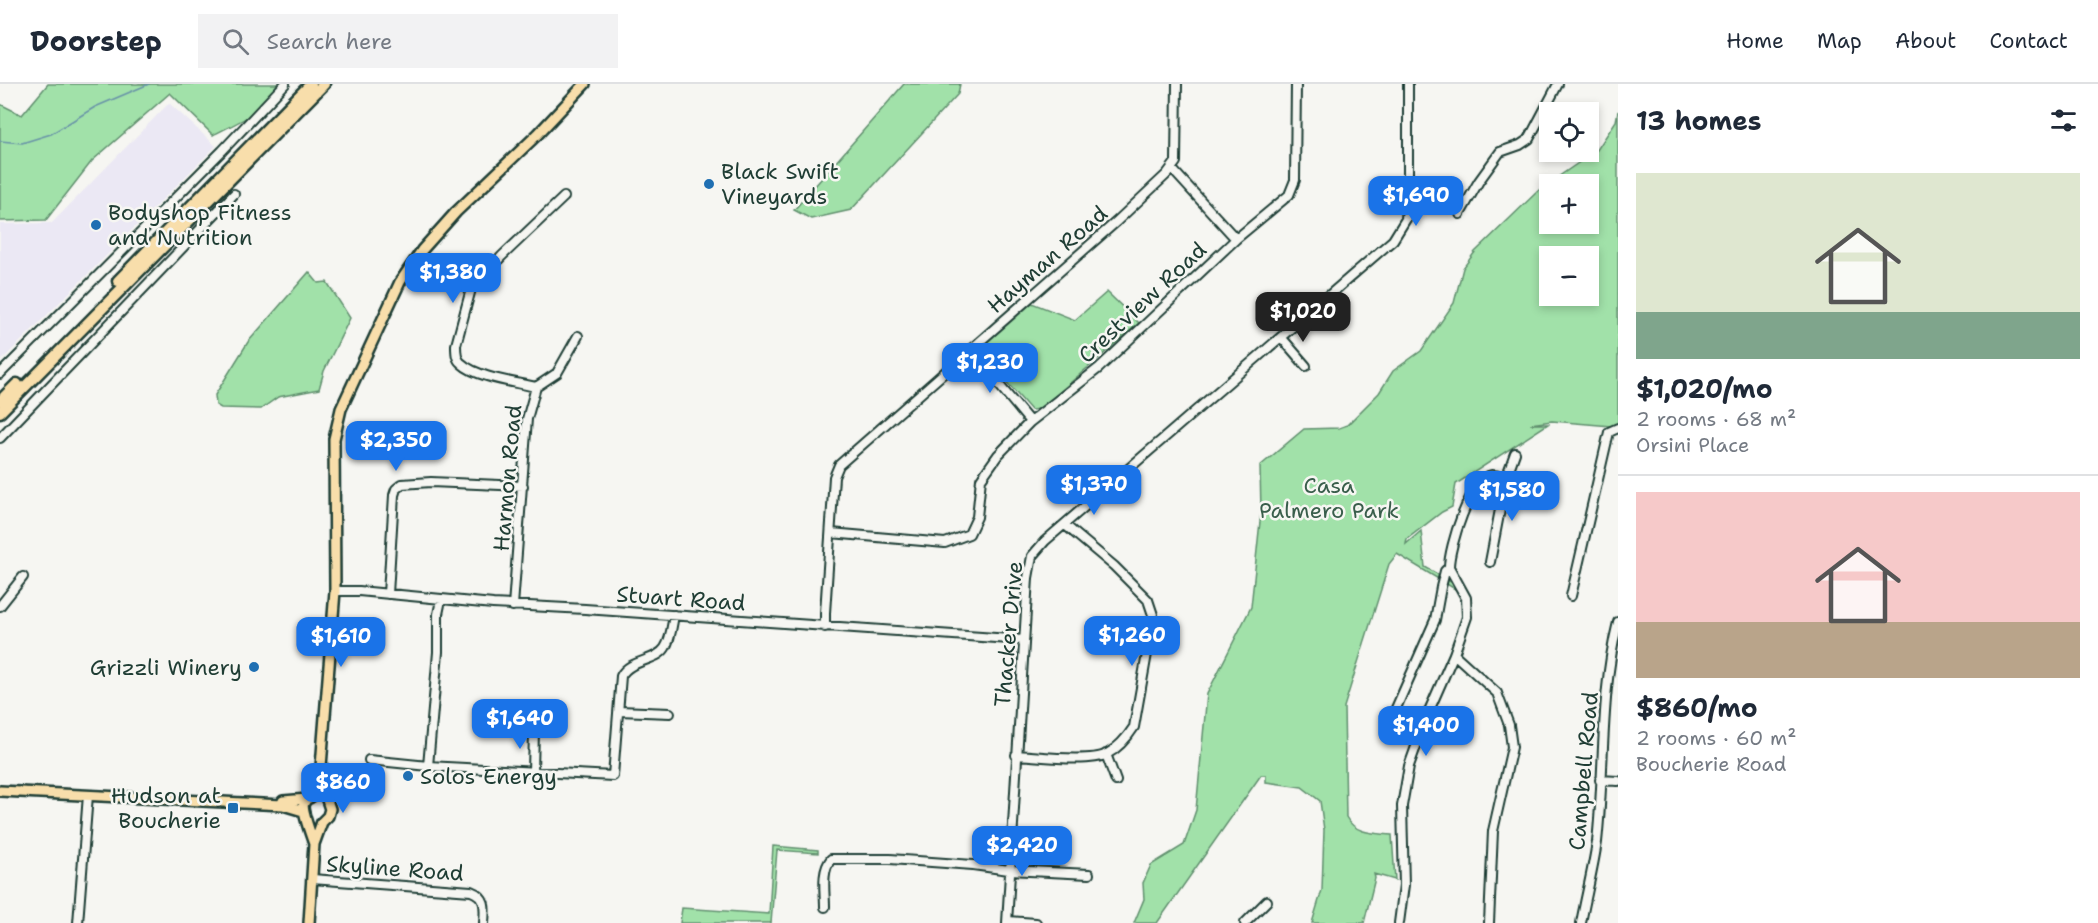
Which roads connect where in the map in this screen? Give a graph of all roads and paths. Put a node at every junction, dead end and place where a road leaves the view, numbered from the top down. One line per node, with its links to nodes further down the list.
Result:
1 (285, 84): 18 (street)
2 (311, 84): 20 (highway)
3 (324, 84): 21 (highway)
4 (585, 84): 33 (main road)
5 (1177, 84): 9 (street)
6 (1296, 84): 13 (street, Crestview Road)
7 (1408, 84): 15 (street, Thacker Drive)
8 (1558, 84): 12 (street)
9 (1172, 169): 13 (street); 16 (street, Hayman Road)
10 (234, 194): 24 (street)
11 (564, 197): 19 (street)
12 (1460, 214)
13 (1236, 239): 22 (street, Crestview Road)
14 (578, 336): 19 (street, Harmon Road)
15 (1281, 337): 17 (street); 28 (street, Thacker Drive)
16 (970, 350): 22 (street); 29 (street, Hayman Road)
17 (1306, 366)
18 (0, 374)
19 (536, 387): 27 (street, Harmon Road)
20 (0, 401)
21 (0, 412)
22 (1030, 422): 29 (street, Crestview Road)
23 (1618, 428): 35 (street)
24 (0, 438)
25 (1515, 453): 26 (street)
26 (1506, 478): 30 (street); 31 (street)
27 (522, 486): 34 (street); 38 (street, Harmon Road)
28 (1065, 525): 42 (street, Thacker Drive); 48 (street)
29 (831, 533): 41 (street, Hayman Road)
30 (1490, 562)
31 (1449, 567): 43 (street); 46 (street)
32 (23, 577): 37 (street)
33 (335, 591): 34 (street, Stuart Road); 53 (main road)
34 (388, 594): 36 (street, Stuart Road)
35 (1571, 596)
36 (441, 600): 38 (street, Stuart Road); 51 (street)
37 (0, 606)
38 (513, 606): 39 (street, Stuart Road)
39 (674, 615): 41 (street, Stuart Road); 44 (street)
40 (1618, 622): 54 (street, Campbell Road)
41 (825, 627): 42 (street, Stuart Road)
42 (1024, 640): 49 (street, Thacker Drive)
43 (1454, 654): 77 (street); 78 (street)
44 (619, 711): 45 (street); 52 (street)
45 (670, 713)
46 (1389, 724)
47 (534, 730): 52 (street)
48 (1106, 754): 49 (street); 55 (street)
49 (1016, 755): 66 (street, Thacker Drive)
50 (369, 760): 51 (street)
51 (428, 766): 52 (street)
52 (533, 772)
53 (320, 779): 59 (main road); 60 (main road)
54 (1600, 780): 56 (street); 79 (street, Campbell Road)
55 (1116, 781)
56 (1618, 781)
57 (0, 791): 58 (main road)
58 (88, 795): 61 (main road); 72 (street)
59 (310, 797): 60 (main road); 61 (main road); 62 (main road)
60 (326, 799): 64 (main road)
61 (214, 802): 62 (main road)
62 (303, 811): 63 (main road)
63 (308, 820): 64 (main road); 65 (main road)
64 (322, 822): 65 (main road)
65 (314, 844): 68 (main road)
66 (1009, 870): 67 (street); 70 (street); 71 (street, Thacker Drive)
67 (1089, 874)
68 (312, 879): 73 (main road); 74 (street, Skyline Road)
69 (1267, 901): 76 (street)
70 (825, 907)
71 (1008, 922): 75 (street)
72 (78, 923)
73 (309, 923)
74 (484, 923)
75 (1036, 923)
76 (1245, 923)
77 (1399, 923)
78 (1489, 923)
79 (1581, 923)

